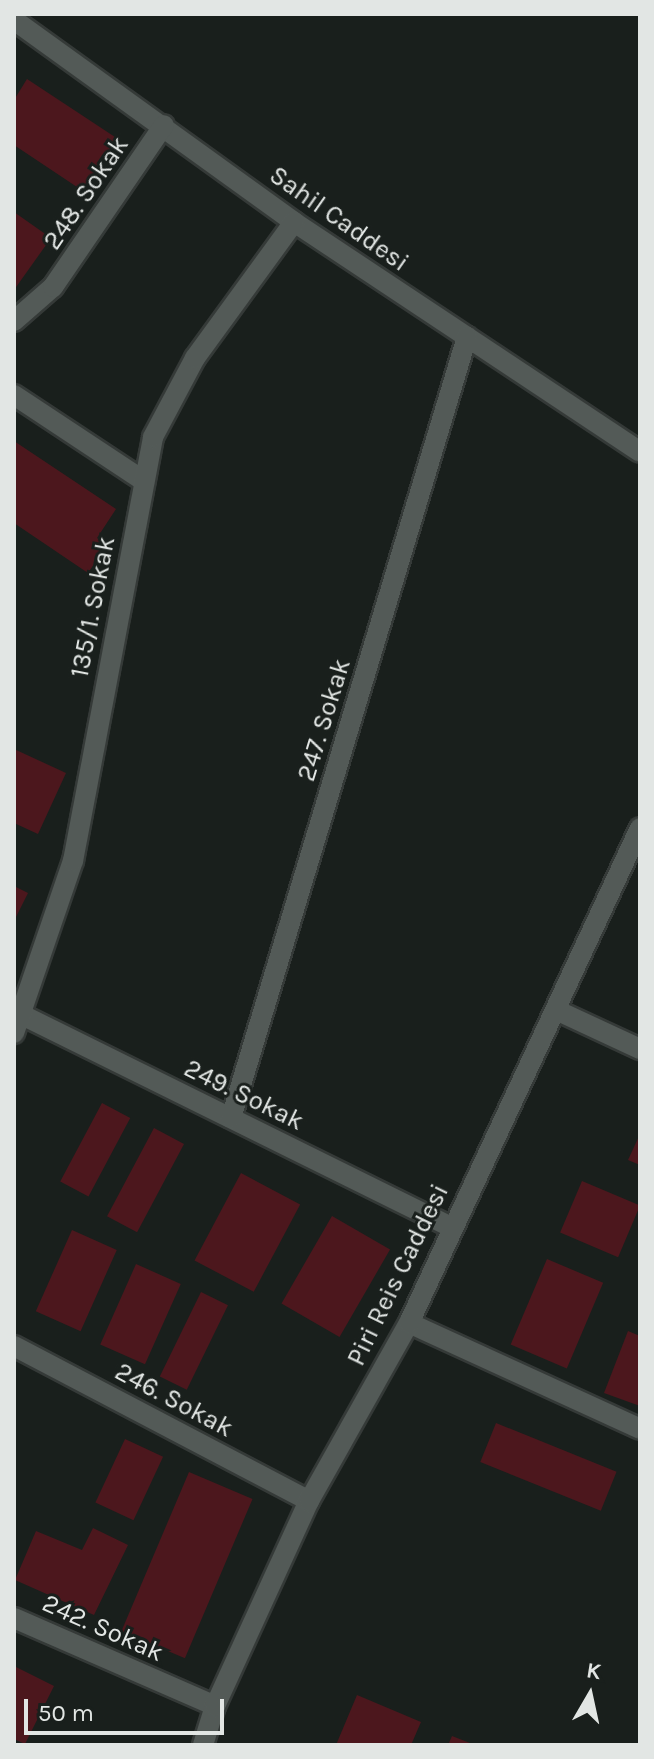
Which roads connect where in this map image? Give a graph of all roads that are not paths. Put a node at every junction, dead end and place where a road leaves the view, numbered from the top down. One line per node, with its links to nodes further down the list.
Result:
1 (14, 20): 2 (street, Sahil Caddesi)
2 (164, 125): 3 (street, Sahil Caddesi); 4 (street, 248. Sokak)
3 (294, 222): 5 (street, Sahil Caddesi); 8 (street, 135/1. Sokak)
4 (14, 321)
5 (467, 337): 7 (street, Sahil Caddesi); 13 (street, 247. Sokak)
6 (14, 395): 8 (street)
7 (640, 452)
8 (144, 481): 11 (street, 135/1. Sokak)
9 (640, 828): 10 (street, Piri Reis Caddesi)
10 (556, 1010): 12 (street); 14 (street, Piri Reis Caddesi)
11 (16, 1019): 13 (street, 249. Sokak)
12 (640, 1049)
13 (231, 1118): 14 (street, 249. Sokak)
14 (451, 1227): 15 (street, Piri Reis Caddesi)
15 (409, 1323): 17 (street); 18 (street, Piri Reis Caddesi)
16 (14, 1346): 18 (street, 246. Sokak)
17 (640, 1429)
18 (309, 1501): 20 (street, Piri Reis Caddesi)
19 (14, 1618): 20 (street, 242. Sokak)
20 (215, 1706): 21 (street, Piri Reis Caddesi)
21 (203, 1745)

